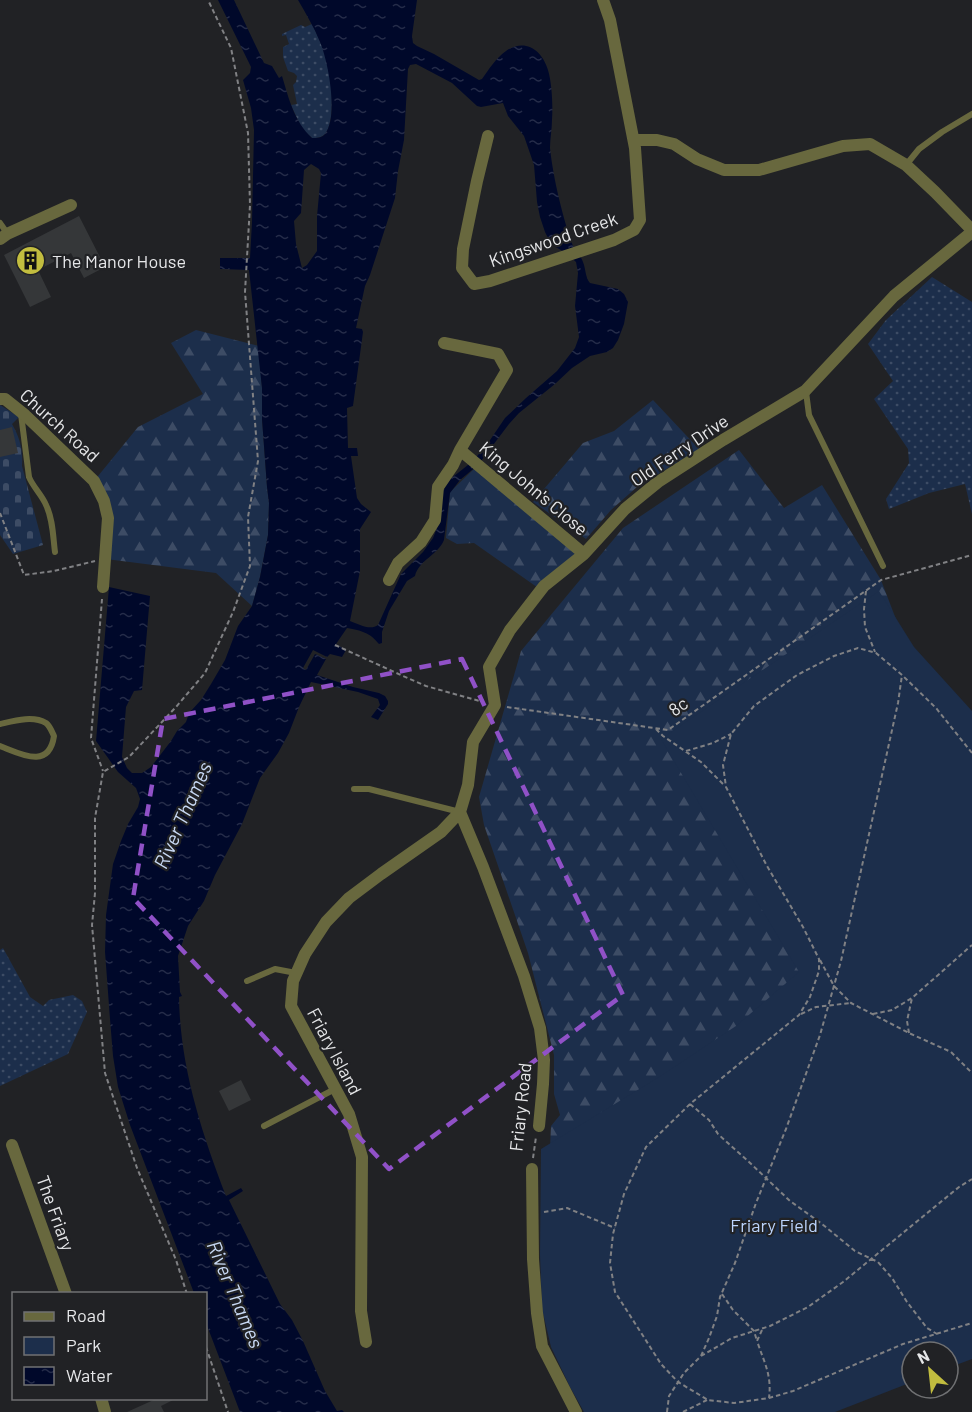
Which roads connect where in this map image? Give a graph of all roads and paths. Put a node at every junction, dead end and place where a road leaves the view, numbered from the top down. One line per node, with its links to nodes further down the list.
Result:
1 (208, 0): 35 (path)
2 (603, 0): 5 (street, Kingswood Creek)
3 (972, 114): 6 (lane)
4 (488, 136): 5 (street, Kingswood Creek)
5 (634, 140): 6 (street)
6 (906, 165): 9 (street)
7 (71, 205): 10 (street)
8 (0, 223): 10 (lane)
9 (972, 231): 12 (street, Old Ferry Drive)
10 (4, 236)
11 (444, 343): 15 (street, King John's Close)
12 (806, 391): 18 (street, Old Ferry Drive); 21 (lane)
13 (0, 399): 14 (street, Church Road)
14 (21, 413): 17 (lane); 20 (street, Church Road)
15 (460, 450): 18 (street, King John's Close); 22 (street, King John's Close)
16 (0, 513): 20 (path)
17 (55, 552)
18 (584, 554): 28 (street, Old Ferry Drive)
19 (972, 555): 24 (path, 8c)
20 (106, 559): 23 (street, Church Road)
21 (883, 566)
22 (389, 580)
23 (103, 587): 35 (path)
24 (866, 591): 26 (path); 30 (path, 8c)
25 (336, 645): 28 (path, 8c)
26 (876, 653): 27 (path); 31 (path)
27 (902, 675): 34 (path); 43 (path)
28 (495, 705): 30 (path, 8c); 38 (street)
29 (0, 724): 32 (lane)
30 (656, 728): 33 (path)
31 (731, 734): 33 (path); 37 (path)
32 (0, 746)
33 (686, 750): 37 (path)
34 (972, 753)
35 (103, 772): 63 (path)
36 (354, 789): 38 (lane)
37 (727, 789): 40 (path)
38 (460, 812): 41 (street, Friary Island); 54 (street, Friary Road)
39 (972, 945): 44 (path)
40 (819, 959): 43 (path); 47 (path)
41 (296, 973): 42 (lane); 51 (street, Friary Island)
42 (247, 981)
43 (834, 986): 45 (path); 46 (path)
44 (912, 998): 48 (path); 49 (path)
45 (851, 1003): 46 (path); 48 (path)
46 (828, 1005): 47 (path); 57 (path)
47 (800, 1014): 52 (path)
48 (873, 1014): 49 (path)
49 (909, 1033): 50 (path)
50 (972, 1073)
51 (336, 1089): 53 (lane); 70 (street, Friary Island)
52 (690, 1104): 57 (path); 60 (path)
53 (264, 1126)
54 (538, 1126): 56 (path, Friary Road)
55 (12, 1145): 62 (street, The Friary)
56 (532, 1169): 59 (street, Friary Road)
57 (766, 1178): 61 (path); 64 (path)
58 (972, 1179): 61 (path)
59 (533, 1211): 60 (path); 77 (street, Friary Road)
60 (615, 1228): 73 (path)
61 (871, 1258): 66 (path); 68 (path)
62 (66, 1292)
63 (187, 1292)
64 (722, 1294): 67 (path); 72 (path)
65 (972, 1323): 68 (path)
66 (763, 1328): 67 (path); 69 (path)
67 (754, 1331): 69 (path); 72 (path)
68 (937, 1334): 74 (path)
69 (757, 1341): 74 (path)
70 (366, 1342)
71 (207, 1350): 76 (path)
72 (701, 1356): 73 (path)
73 (678, 1382): 75 (path); 78 (path)
74 (770, 1398): 75 (path)
75 (708, 1400): 79 (path)
76 (228, 1412)
77 (576, 1412)
78 (667, 1412)
79 (682, 1412)

